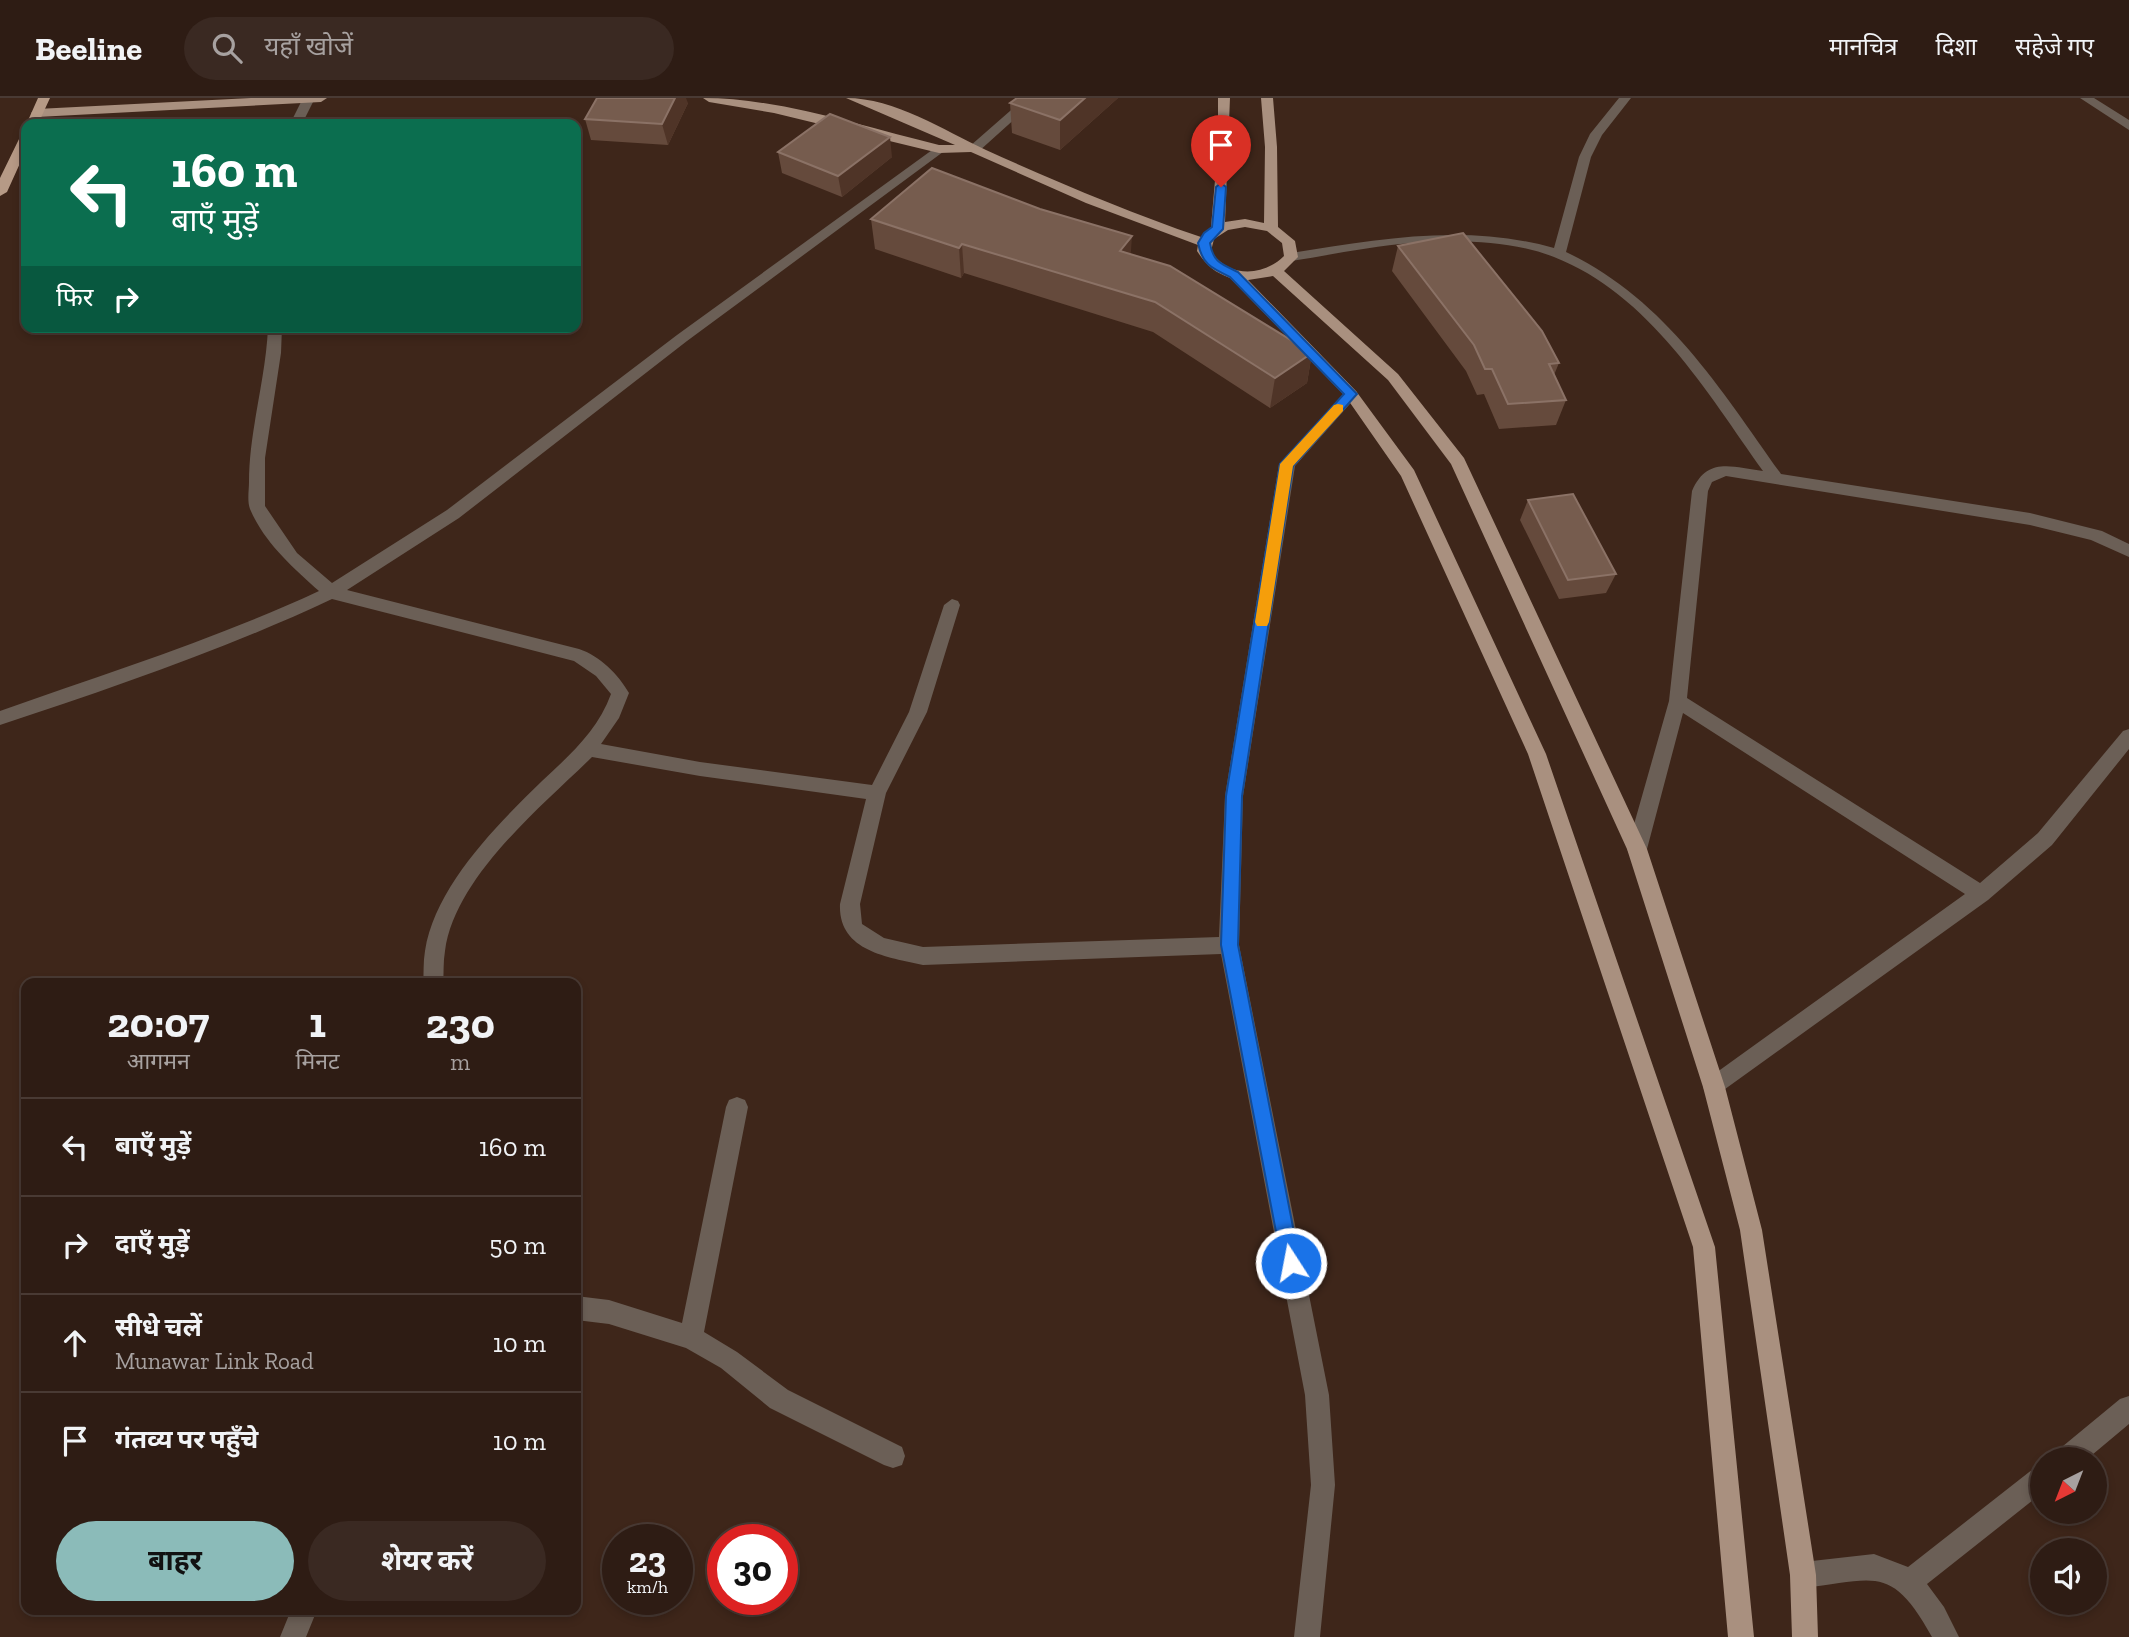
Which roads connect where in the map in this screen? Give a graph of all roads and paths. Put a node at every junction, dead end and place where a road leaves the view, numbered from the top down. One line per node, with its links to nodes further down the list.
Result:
1 (44, 98): 10 (highway)
2 (313, 98): 10 (main road); 11 (street)
3 (709, 98): 14 (main road)
4 (852, 98): 15 (main road)
5 (1032, 98): 15 (street)
6 (1224, 98): 18 (main road)
7 (1267, 98): 17 (main road)
8 (1625, 98): 20 (street)
9 (2086, 98): 12 (street)
10 (34, 119)
11 (299, 119)
12 (2129, 126)
13 (21, 148): 16 (highway)
14 (939, 149): 15 (main road); 27 (street)
15 (974, 149): 19 (main road)
16 (0, 192)
17 (1271, 228): 18 (main road); 21 (main road)
18 (1218, 229): 19 (main road)
19 (1204, 243): 22 (main road)
20 (1559, 254): 21 (street); 25 (street)
21 (1284, 264): 22 (main road); 34 (main road)
22 (1234, 274): 24 (main road)
23 (275, 333): 27 (street)
24 (1351, 394): 36 (street); 51 (main road)
25 (1777, 480): 26 (street); 29 (street)
26 (2129, 551)
27 (331, 592): 30 (street); 32 (street)
28 (952, 605): 33 (street)
29 (1678, 701): 34 (street); 35 (street)
30 (0, 718)
31 (2129, 736): 35 (street)
32 (588, 749): 33 (street); 37 (street)
33 (877, 793): 36 (street)
34 (1637, 849): 38 (main road)
35 (1981, 894): 38 (street)
36 (1230, 945): 50 (street)
37 (433, 978)
38 (1714, 1087): 46 (main road)
39 (737, 1107): 41 (street)
40 (581, 1309): 41 (street)
41 (691, 1338): 44 (street)
42 (2129, 1408): 43 (street)
43 (2082, 1447)
44 (892, 1455)
45 (2030, 1487): 47 (street)
46 (1803, 1576): 47 (street); 52 (main road)
47 (1908, 1583): 53 (street)
48 (302, 1615): 49 (street)
49 (293, 1637)
50 (1307, 1637)
51 (1741, 1637)
52 (1805, 1637)
53 (1946, 1637)

